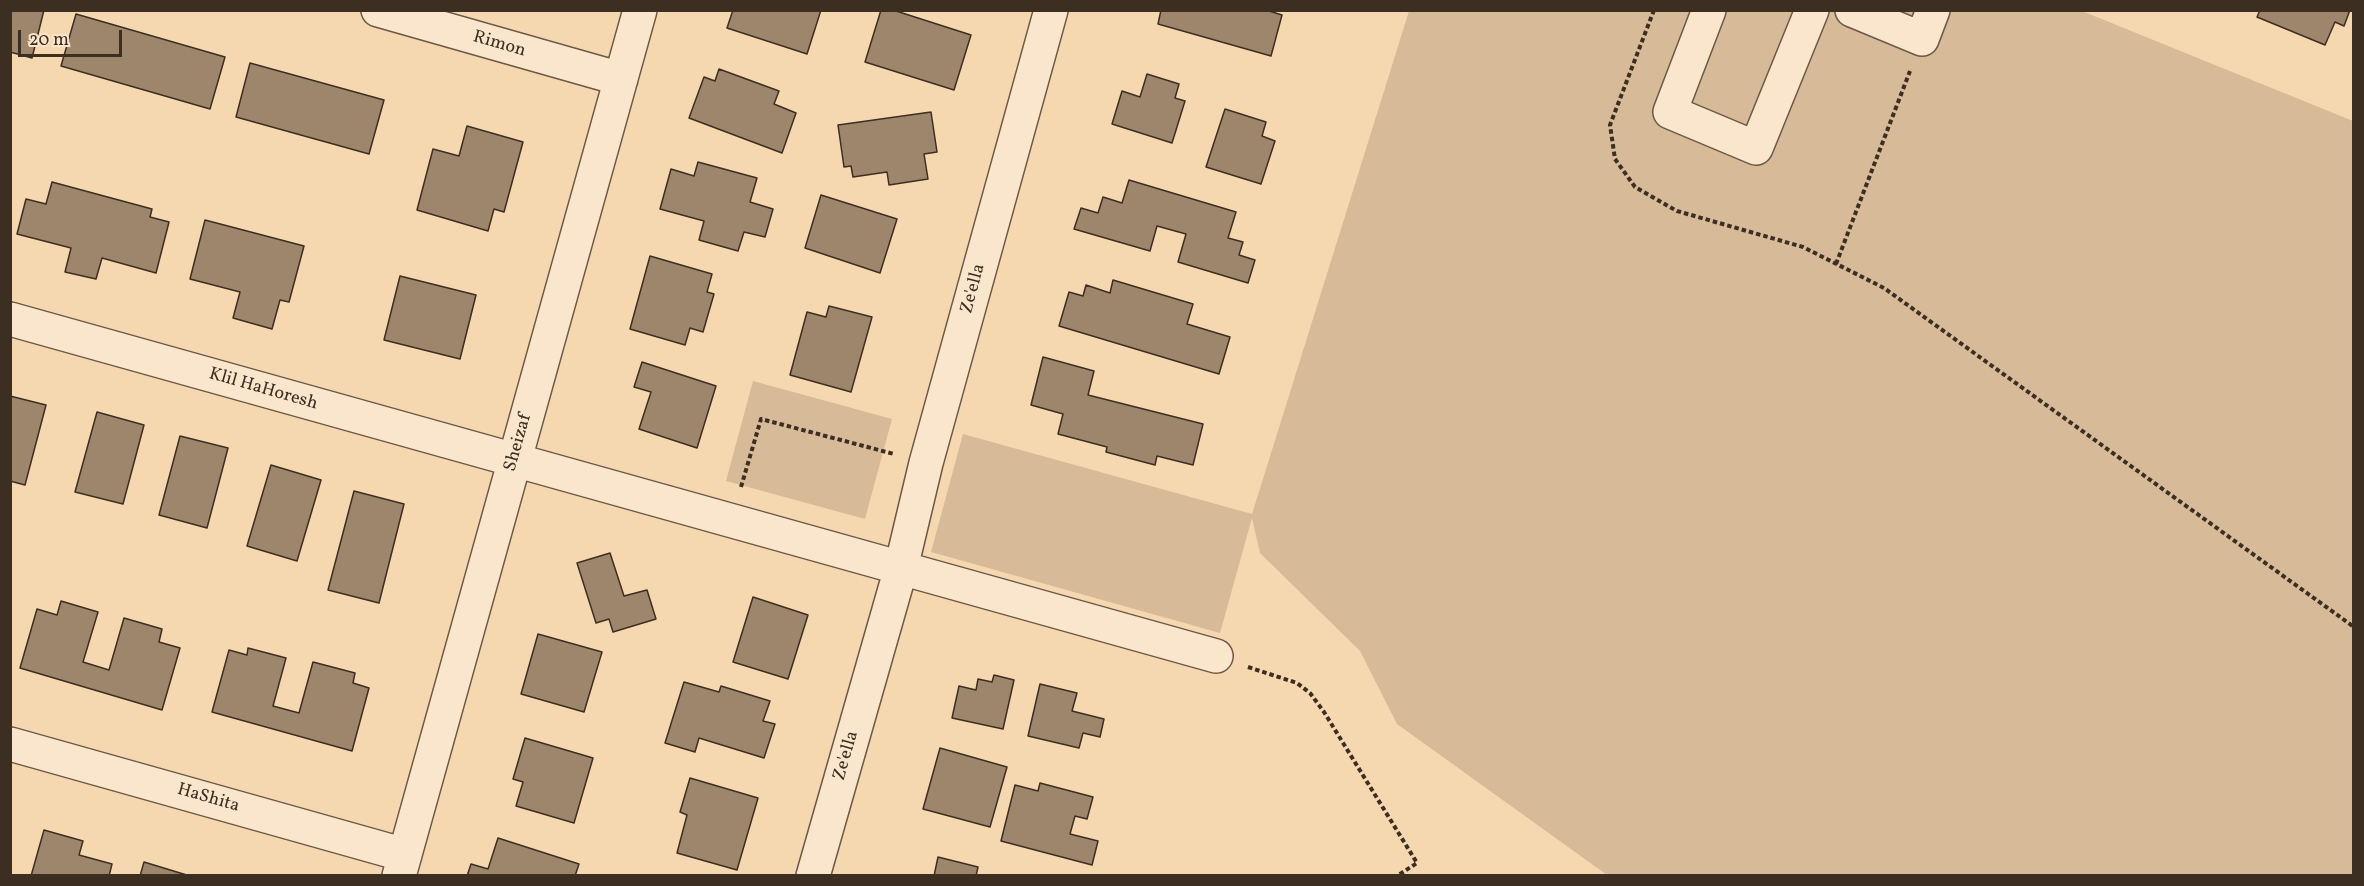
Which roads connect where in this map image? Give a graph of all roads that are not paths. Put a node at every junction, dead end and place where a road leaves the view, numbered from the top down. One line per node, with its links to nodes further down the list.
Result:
1 (378, 10): 8 (street, Rimon)
2 (640, 10): 8 (street, Sheizaf)
3 (1051, 10): 11 (street, Ze'ella)
4 (1709, 10): 5 (street)
5 (1812, 10)
6 (1852, 10): 7 (street)
7 (1928, 25)
8 (621, 79): 10 (street, Sheizaf)
9 (10, 319): 10 (street, Klil HaHoresh)
10 (514, 460): 11 (street); 14 (street, Sheizaf)
11 (901, 568): 12 (street); 15 (street, Ze'ella)
12 (1216, 656)
13 (10, 744): 14 (street, HaShita)
14 (402, 865)
15 (813, 876)

